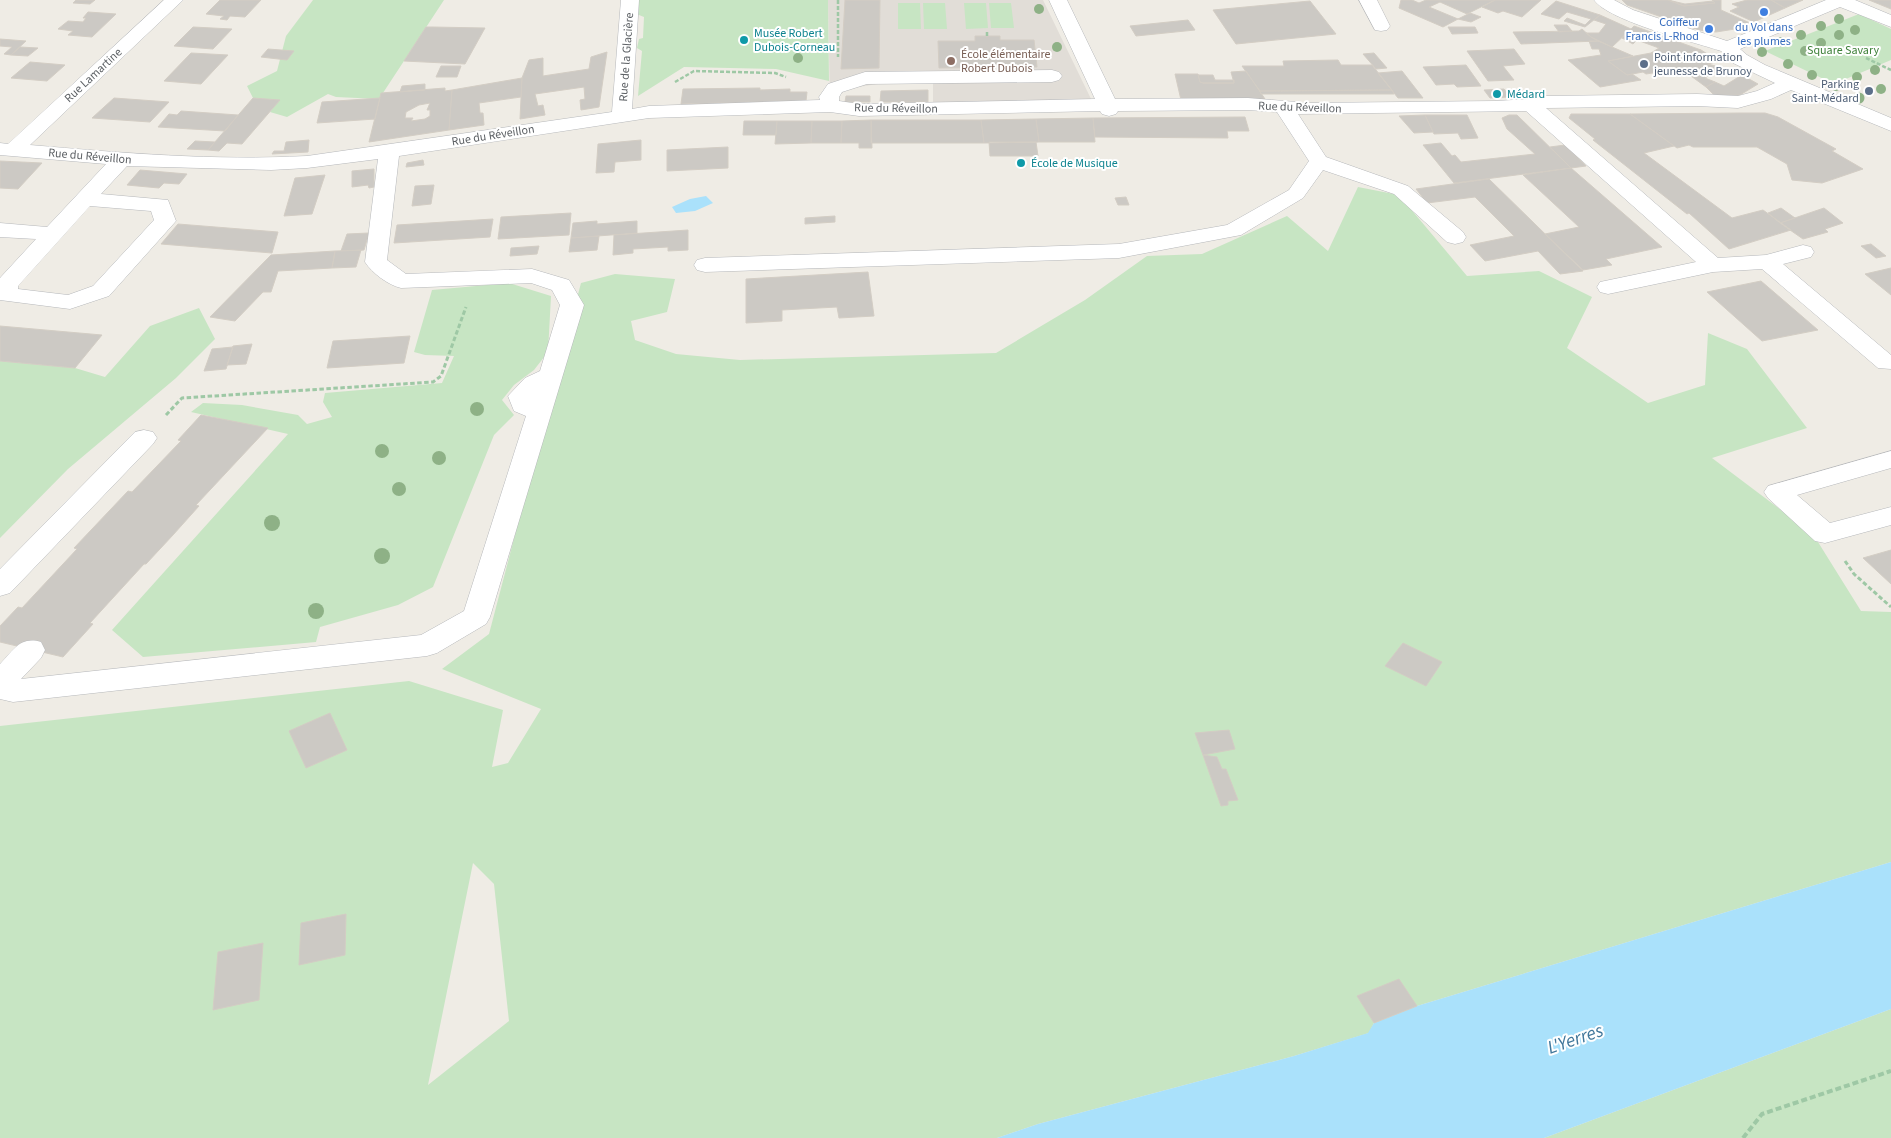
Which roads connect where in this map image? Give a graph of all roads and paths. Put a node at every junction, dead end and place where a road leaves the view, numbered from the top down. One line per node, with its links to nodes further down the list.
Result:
1 (174, 0): 22 (street, Rue Lamartine)
2 (630, 0): 20 (street, Rue de la Glacière)
3 (838, 0): 14 (path)
4 (1058, 0): 18 (street)
5 (1368, 0): 9 (street)
6 (1603, 0): 10 (street)
7 (1841, 0): 8 (street); 10 (street)
8 (1891, 22)
9 (1381, 26)
10 (1728, 47): 15 (street)
11 (1866, 58): 12 (path)
12 (1891, 70)
13 (1052, 76): 14 (street)
14 (856, 81): 17 (street)
15 (1791, 83): 16 (street, Rue du Réveillon); 21 (street)
16 (1531, 105): 19 (street, Rue du Réveillon); 33 (street)
17 (830, 106): 18 (street, Rue du Réveillon); 20 (street, Rue du Réveillon)
18 (1108, 108): 19 (street, Rue du Réveillon)
19 (1283, 108): 25 (street)
20 (622, 114): 23 (street, Rue du Réveillon)
21 (1891, 125)
22 (7, 149): 24 (street, Rue du Réveillon)
23 (389, 151): 24 (street, Rue du Réveillon); 34 (street)
24 (122, 159): 26 (street)
25 (1319, 161): 29 (street); 32 (street)
26 (85, 200): 28 (street); 28 (street)
27 (0, 230): 28 (street)
28 (52, 234)
29 (1455, 236)
30 (1803, 252): 31 (street)
31 (1767, 262): 33 (street); 36 (street)
32 (704, 265)
33 (1713, 265): 35 (street)
34 (477, 278): 37 (path); 46 (street)
35 (1608, 287)
36 (1891, 362)
37 (182, 398)
38 (144, 438): 42 (street)
39 (1891, 459): 41 (street)
40 (1891, 516): 41 (street)
41 (1825, 534): 43 (path)
42 (0, 586)
43 (1891, 607)
44 (31, 650): 45 (street)
45 (0, 682)
46 (0, 688)
47 (1891, 1071): 48 (path)
48 (1743, 1138)

